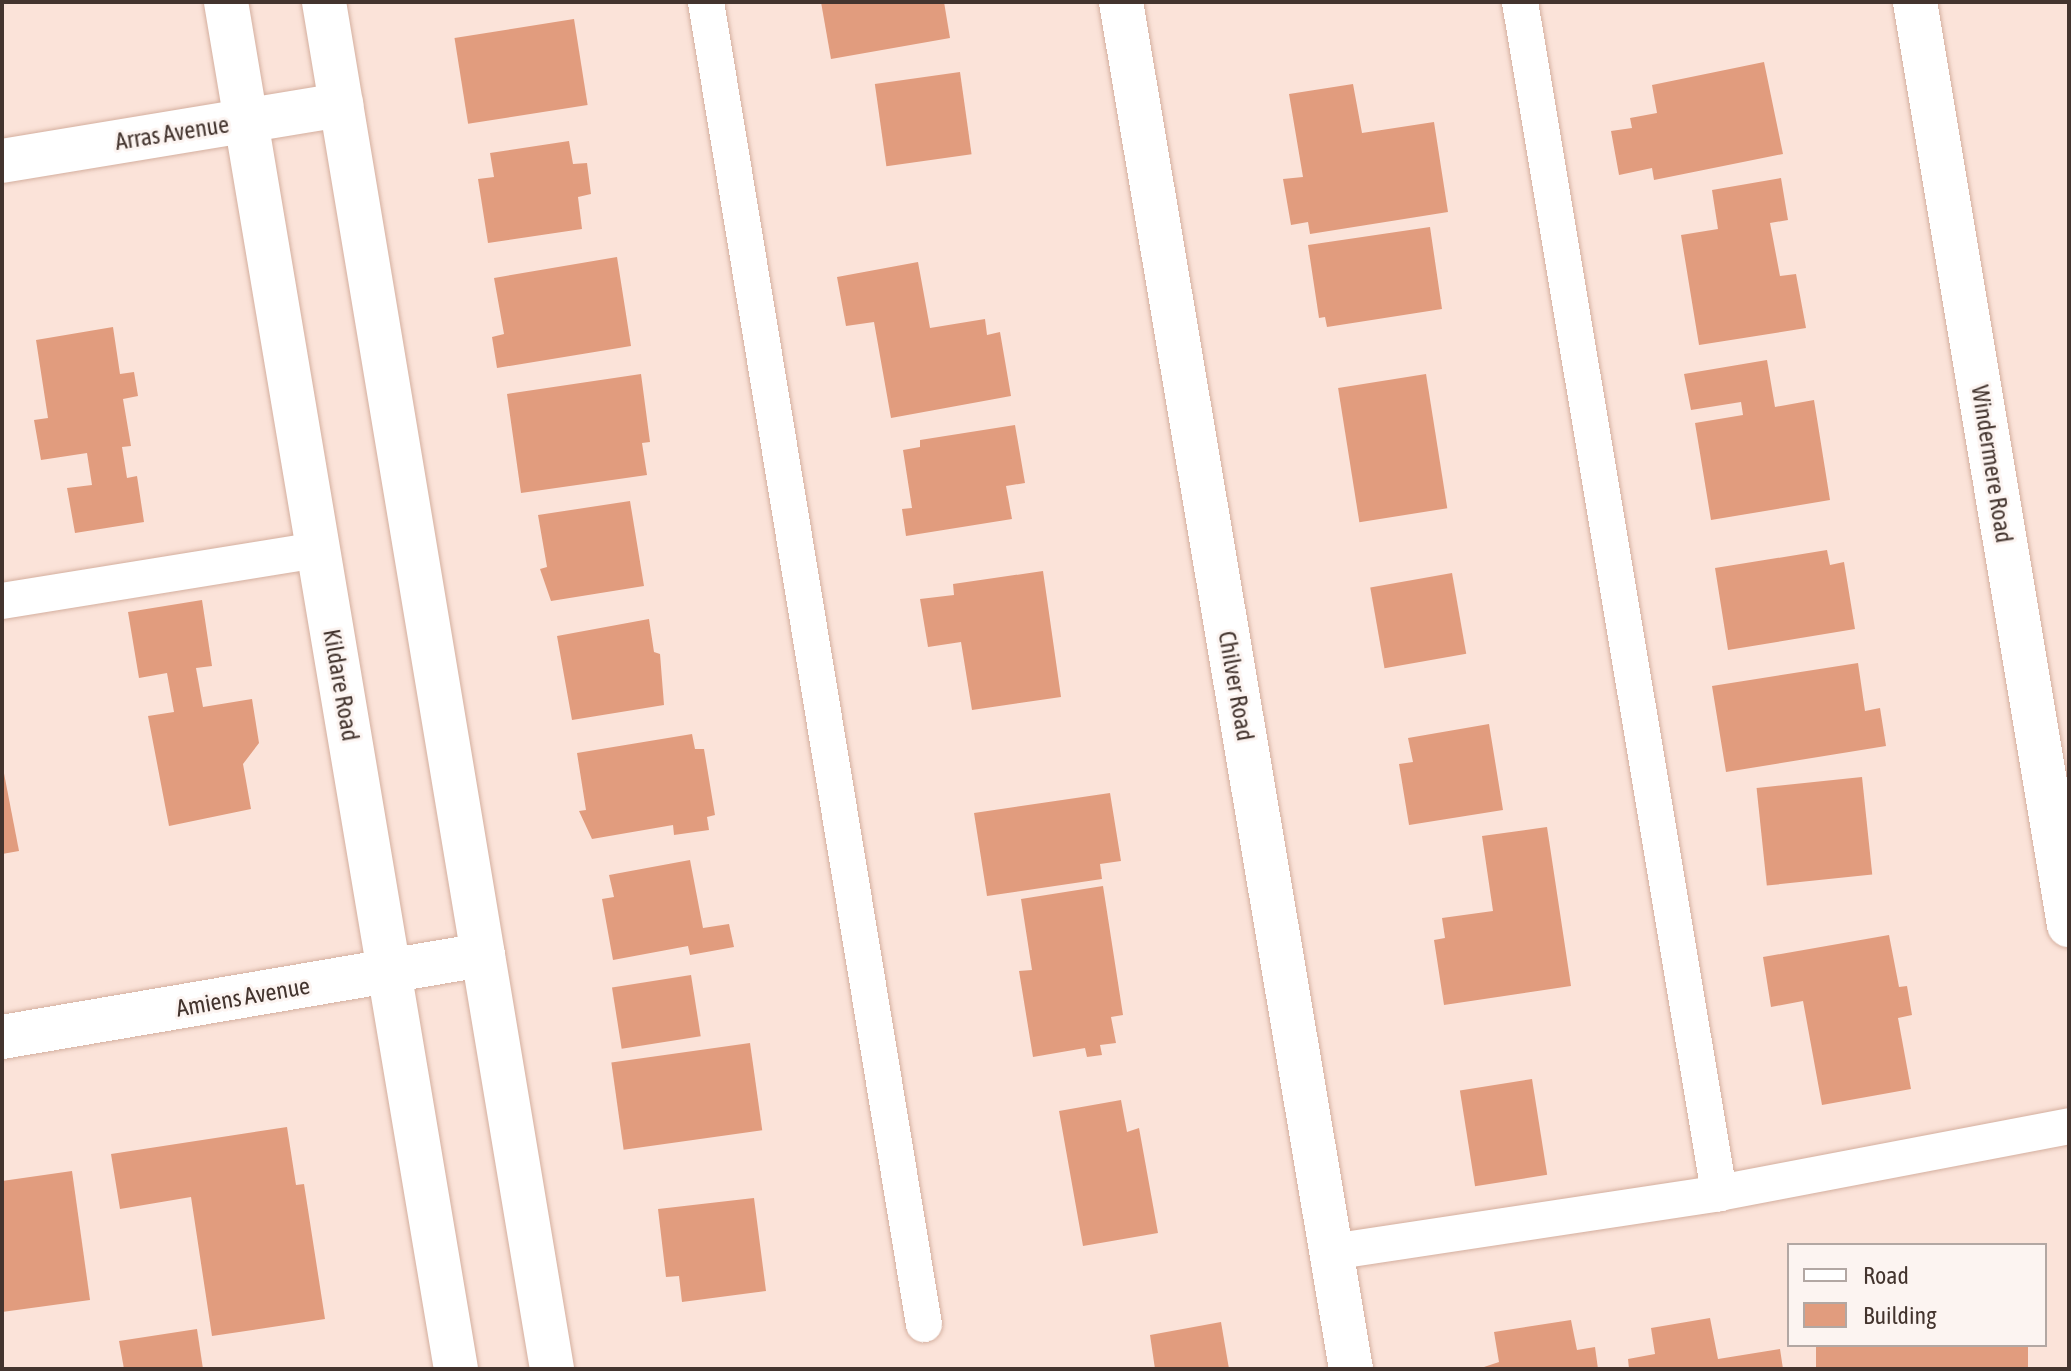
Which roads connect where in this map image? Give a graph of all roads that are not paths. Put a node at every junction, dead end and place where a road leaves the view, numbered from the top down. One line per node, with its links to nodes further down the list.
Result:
1 (226, 2): 8 (street, Kildare Road)
2 (324, 2): 7 (street)
3 (706, 2): 19 (lane)
4 (1121, 2): 18 (street, Chilver Road)
5 (1520, 2): 17 (lane)
6 (1915, 2): 12 (street, Windermere Road)
7 (341, 105): 8 (street, Arras Avenue); 13 (street)
8 (246, 121): 9 (street, Arras Avenue); 10 (street, Kildare Road)
9 (2, 161)
10 (318, 550): 11 (lane); 14 (street, Kildare Road)
11 (2, 601)
12 (2069, 925)
13 (483, 955): 14 (street, Amiens Avenue); 21 (street)
14 (389, 971): 15 (street, Amiens Avenue); 20 (street, Kildare Road)
15 (2, 1037)
16 (2069, 1126): 17 (lane)
17 (1719, 1193): 18 (lane)
18 (1331, 1252): 22 (street, Chilver Road)
19 (924, 1324)
20 (456, 1369)
21 (552, 1369)
22 (1351, 1369)

